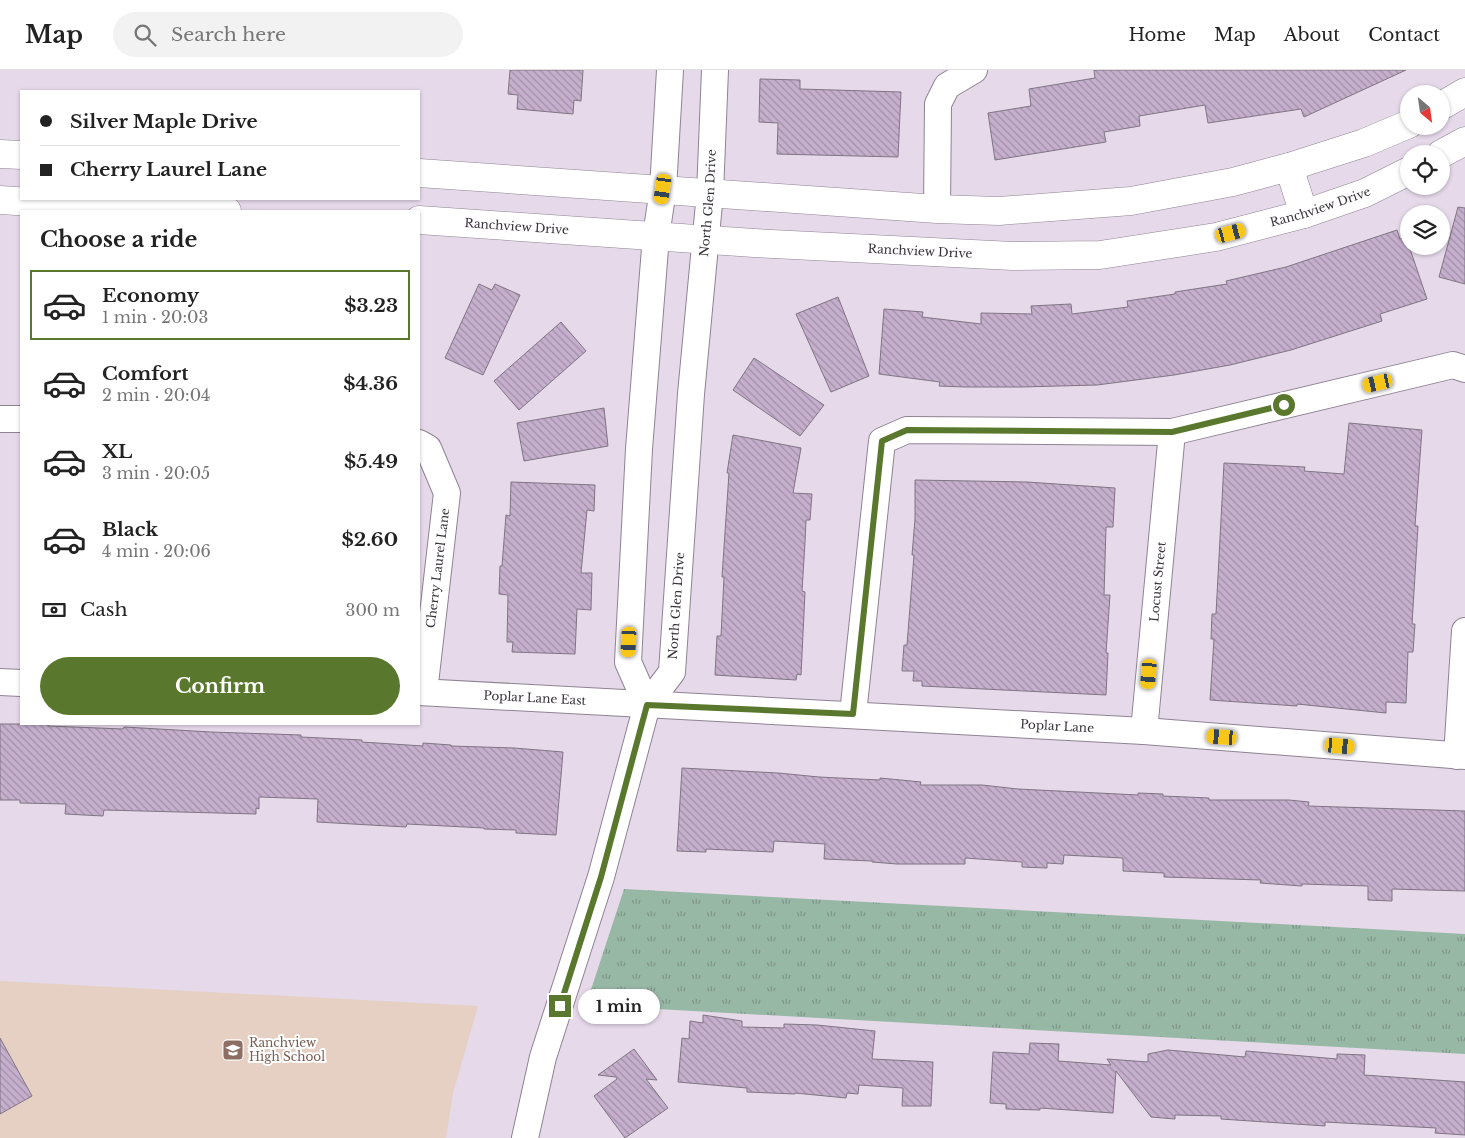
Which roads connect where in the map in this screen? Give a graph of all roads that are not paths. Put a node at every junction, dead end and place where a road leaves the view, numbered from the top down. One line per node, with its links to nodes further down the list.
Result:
1 (670, 70): 14 (street)
2 (715, 70): 15 (street, North Glen Drive)
3 (974, 70): 17 (street)
4 (1465, 92): 5 (street)
5 (1450, 101)
6 (1400, 128): 11 (street)
7 (1465, 141): 8 (street)
8 (1450, 149)
9 (0, 154): 10 (street)
10 (20, 155)
11 (1289, 168): 17 (street); 19 (street)
12 (420, 173): 14 (street)
13 (1400, 175): 19 (street, Ranchview Drive)
14 (663, 189): 15 (street); 21 (street)
15 (710, 193): 17 (street); 22 (street, North Glen Drive)
16 (0, 200): 18 (street)
17 (937, 209)
18 (154, 210)
19 (1304, 214): 22 (street, Ranchview Drive)
20 (420, 220): 21 (street, Ranchview Drive)
21 (656, 236): 22 (street, Ranchview Drive); 32 (street)
22 (706, 240): 32 (street, North Glen Drive)
23 (1465, 369): 26 (street)
24 (0, 419): 25 (street)
25 (20, 419)
26 (1172, 432): 33 (street); 34 (street, Locust Street)
27 (423, 446): 31 (street, Cherry Laurel Lane)
28 (1465, 631): 35 (street)
29 (0, 682): 30 (street)
30 (20, 683)
31 (421, 692): 32 (street, Poplar Lane East)
32 (647, 705): 33 (street, Poplar Lane); 36 (street)
33 (853, 714): 34 (street, Poplar Lane)
34 (1144, 731): 35 (street, Poplar Lane)
35 (1461, 756)
36 (525, 1138)

